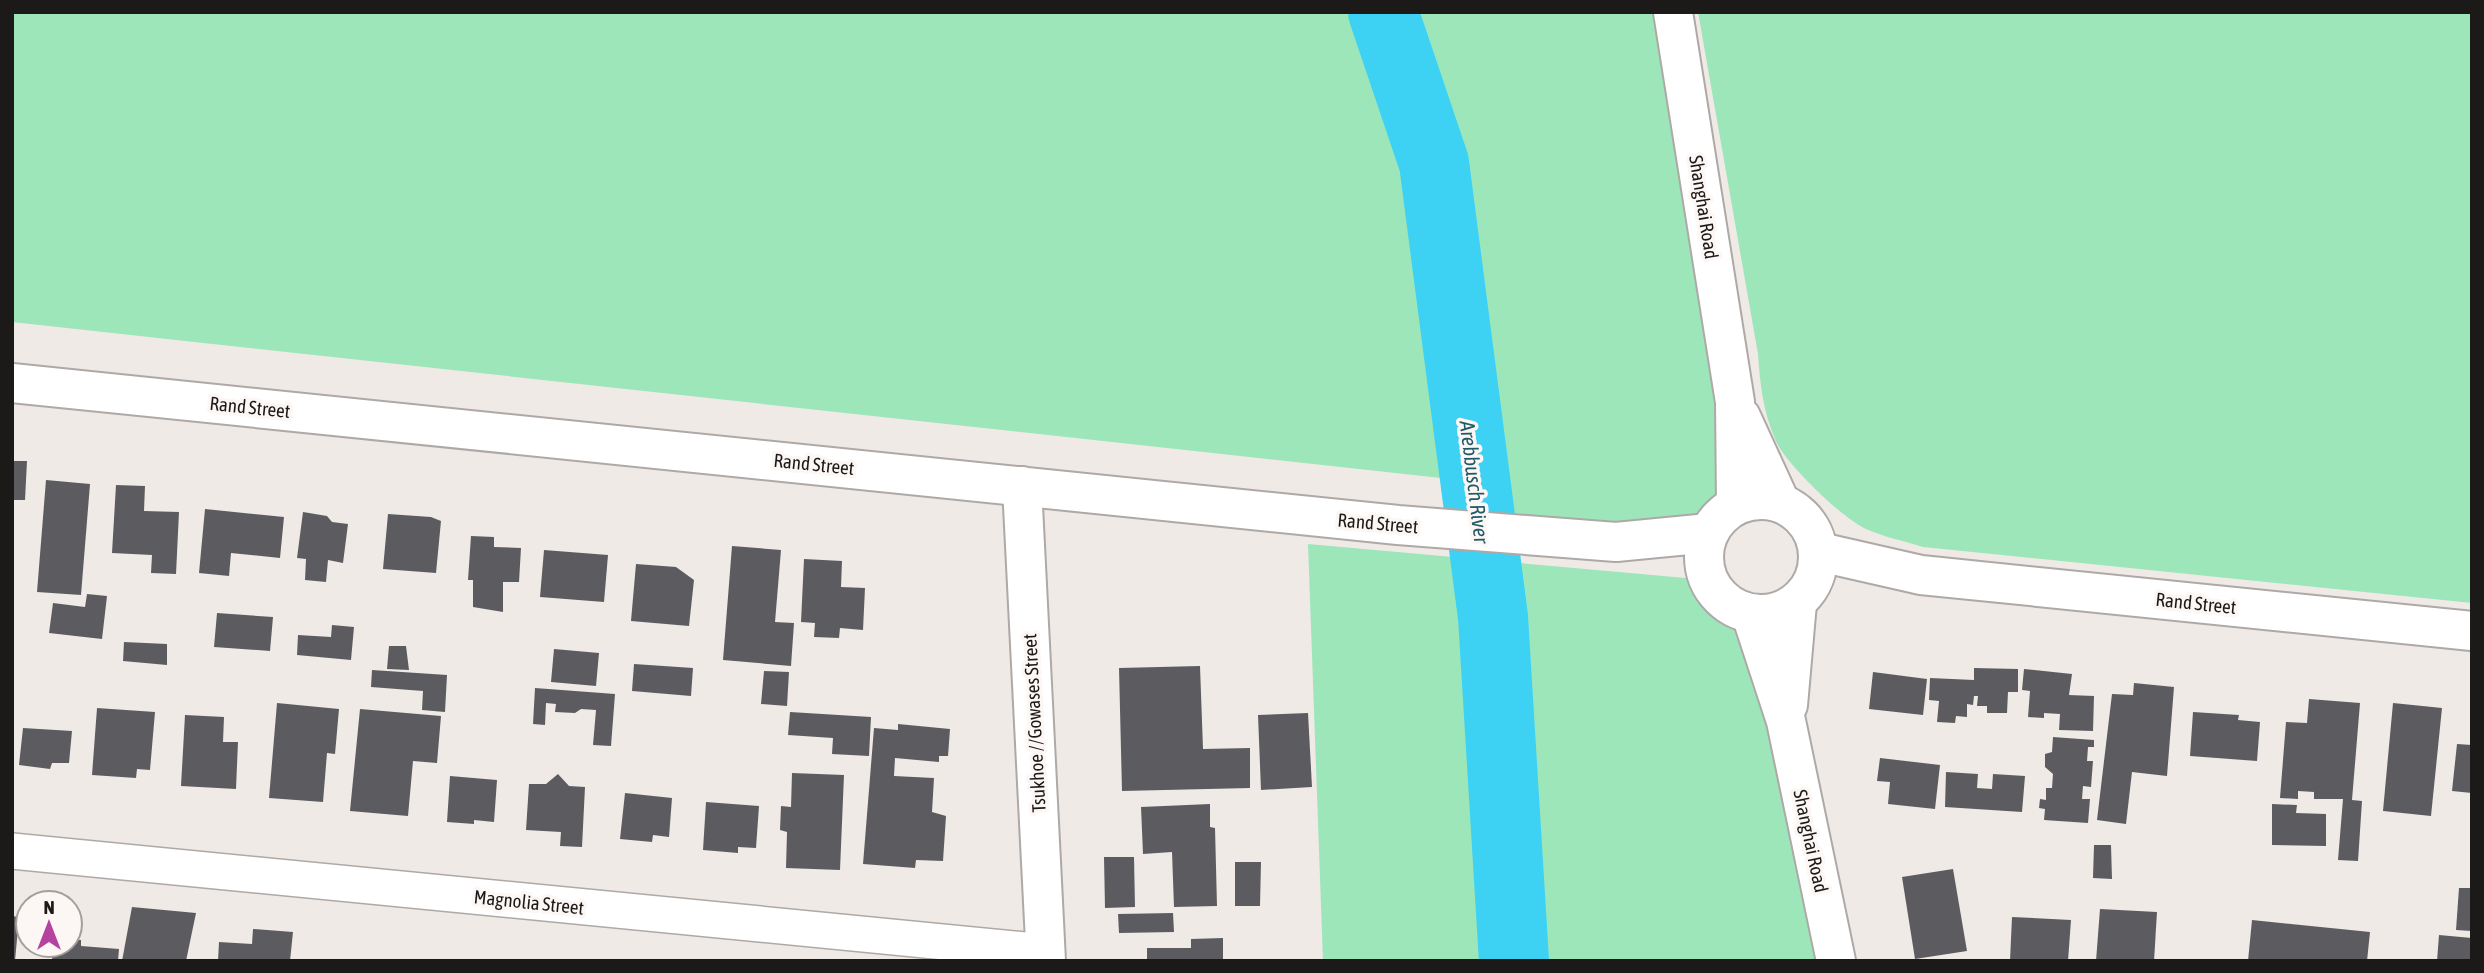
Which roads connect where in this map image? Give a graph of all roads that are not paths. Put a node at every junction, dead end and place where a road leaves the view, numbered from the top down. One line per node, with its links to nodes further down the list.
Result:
1 (1673, 12): 3 (street, Shanghai Road)
2 (12, 383): 4 (street, Rand Street)
3 (1735, 402): 5 (street); 6 (street)
4 (1022, 486): 8 (street, Rand Street); 17 (street, Tsukhoe //Gowases Street)
5 (1780, 502): 6 (street); 9 (street)
6 (1737, 505): 7 (street)
7 (1709, 533): 8 (street, Rand Street); 11 (street)
8 (1608, 541): 11 (street, Rand Street)
9 (1820, 552): 10 (street, Rand Street); 12 (street)
10 (1921, 575): 12 (street, Rand Street); 14 (street, Rand Street)
11 (1708, 580): 13 (street)
12 (1804, 596): 13 (street); 15 (street, Shanghai Road)
13 (1751, 614): 15 (street, Shanghai Road)
14 (2472, 631)
15 (1786, 721): 18 (street, Shanghai Road)
16 (12, 851): 17 (street, Magnolia Street)
17 (1046, 956)
18 (1836, 961)

